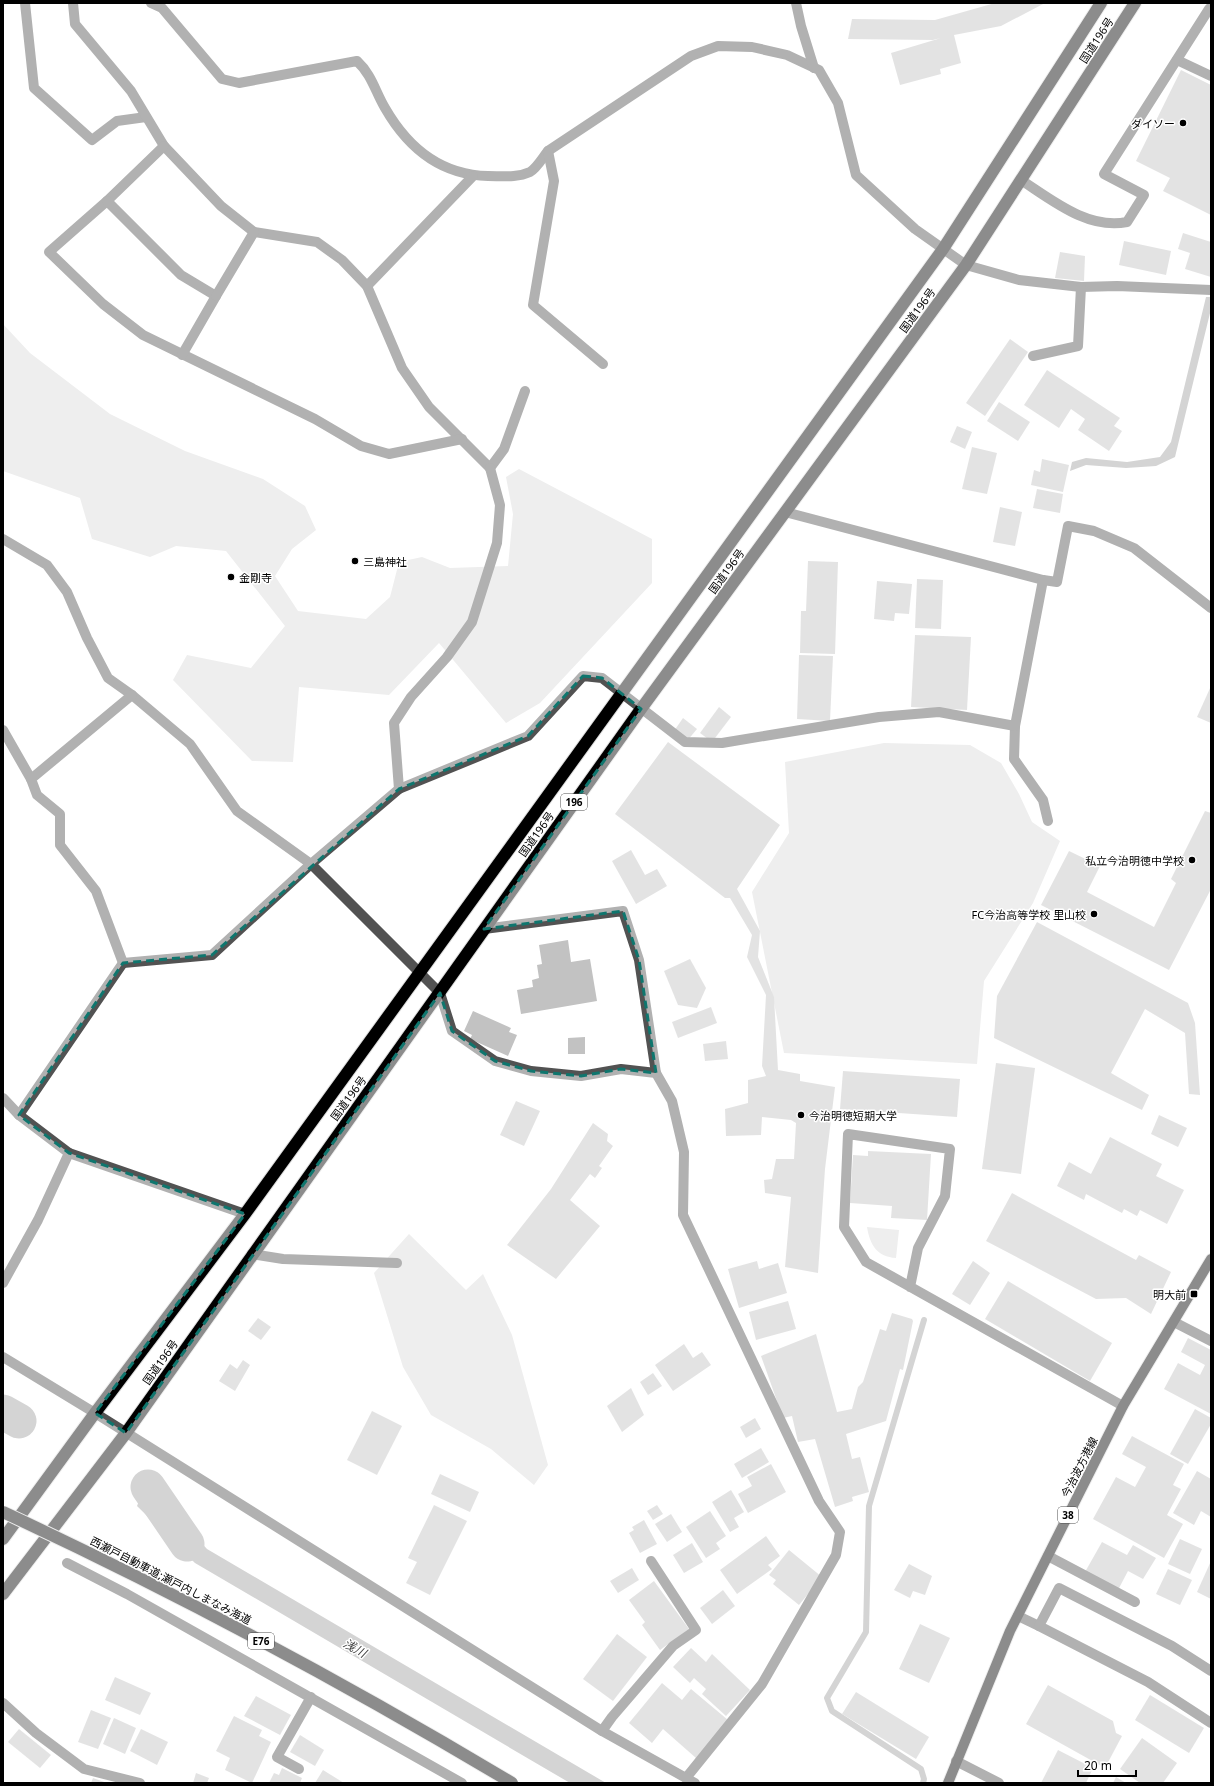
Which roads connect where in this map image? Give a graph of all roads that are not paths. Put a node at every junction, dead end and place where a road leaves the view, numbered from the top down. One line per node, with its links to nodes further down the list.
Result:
1 (25, 3): 11 (street)
2 (73, 3): 11 (street)
3 (152, 3): 14 (street)
4 (796, 3): 9 (street)
5 (1101, 3): 18 (highway, 国道196号 / 196)
6 (1135, 3): 15 (highway, 国道196号 / 196)
7 (1211, 10): 8 (street)
8 (1177, 60): 10 (street); 15 (street)
9 (814, 68): 13 (street); 18 (street)
10 (1211, 76)
11 (146, 117): 12 (street)
12 (164, 146): 16 (street); 17 (street)
13 (548, 151): 14 (street); 26 (street)
14 (473, 176): 20 (street)
15 (1021, 180): 19 (highway, 国道196号 / 196)
16 (107, 201): 23 (street); 24 (street)
17 (254, 232): 20 (street); 23 (street)
18 (943, 249): 19 (street); 34 (highway, 国道196号 / 196)
19 (966, 265): 21 (street); 30 (highway, 国道196号 / 196)
20 (367, 286): 28 (street)
21 (1081, 288): 22 (street); 25 (street)
22 (1211, 290)
23 (216, 296): 24 (street)
24 (182, 355): 28 (street)
25 (1033, 356)
26 (602, 364)
27 (525, 391): 29 (street)
28 (462, 439): 29 (street)
29 (490, 468): 40 (street)
30 (785, 512): 32 (street); 36 (highway, 国道196号 / 196)
31 (3, 539): 35 (street)
32 (1043, 580): 33 (street); 37 (street)
33 (1211, 608)
34 (622, 694): 36 (street); 40 (street); 45 (highway, 国道196号 / 196)
35 (132, 695): 39 (street); 42 (street)
36 (641, 709): 37 (street); 43 (highway, 国道196号 / 196)
37 (1015, 726): 41 (street)
38 (3, 730): 39 (street)
39 (31, 779): 44 (street)
40 (399, 788): 42 (street)
41 (1048, 821)
42 (310, 864): 44 (street); 45 (street)
43 (484, 929): 46 (highway, 国道196号 / 196); 47 (street)
44 (123, 963): 49 (street)
45 (420, 973): 46 (street); 51 (highway, 国道196号 / 196)
46 (440, 993): 47 (street); 52 (highway, 国道196号 / 196)
47 (656, 1073): 79 (street)
48 (3, 1098): 49 (street)
49 (19, 1115): 50 (street)
50 (69, 1153): 51 (street); 55 (street)
51 (245, 1214): 61 (highway, 国道196号 / 196)
52 (252, 1254): 54 (street); 62 (highway, 国道196号 / 196)
53 (1211, 1259): 57 (main road, 今治波方港線 / 38)
54 (397, 1263)
55 (3, 1283)
56 (910, 1287): 56 (street); 60 (street)
57 (1174, 1322): 58 (street); 60 (main road, 今治波方港線 / 38)
58 (1211, 1341)
59 (3, 1357): 61 (street)
60 (1123, 1406): 65 (main road, 今治波方港線 / 38)
61 (94, 1413): 62 (street); 64 (highway, 国道196号 / 196)
62 (126, 1433): 68 (highway, 国道196号 / 196); 76 (street)
63 (3, 1512): 82 (highway, 西瀬戸自動車道;瀬戸内しまなみ海道 / E76, bridge)
64 (3, 1539)
65 (1048, 1556): 69 (street); 70 (main road, 今治波方港線 / 38)
66 (651, 1561): 76 (street)
67 (67, 1564): 73 (street)
68 (3, 1594)
69 (1135, 1602)
70 (1018, 1616): 71 (street); 77 (main road, 今治波方港線 / 38)
71 (1039, 1626): 72 (street); 75 (street)
72 (1211, 1671)
73 (311, 1697): 78 (street); 81 (street)
74 (3, 1703): 80 (street)
75 (1211, 1723)
76 (602, 1731): 79 (street)
77 (956, 1761): 83 (main road, 今治波方港線 / 38); 84 (street)
78 (299, 1769)
79 (690, 1780)
80 (140, 1783)
81 (462, 1783)
82 (512, 1783)
83 (948, 1783)
84 (999, 1783)

